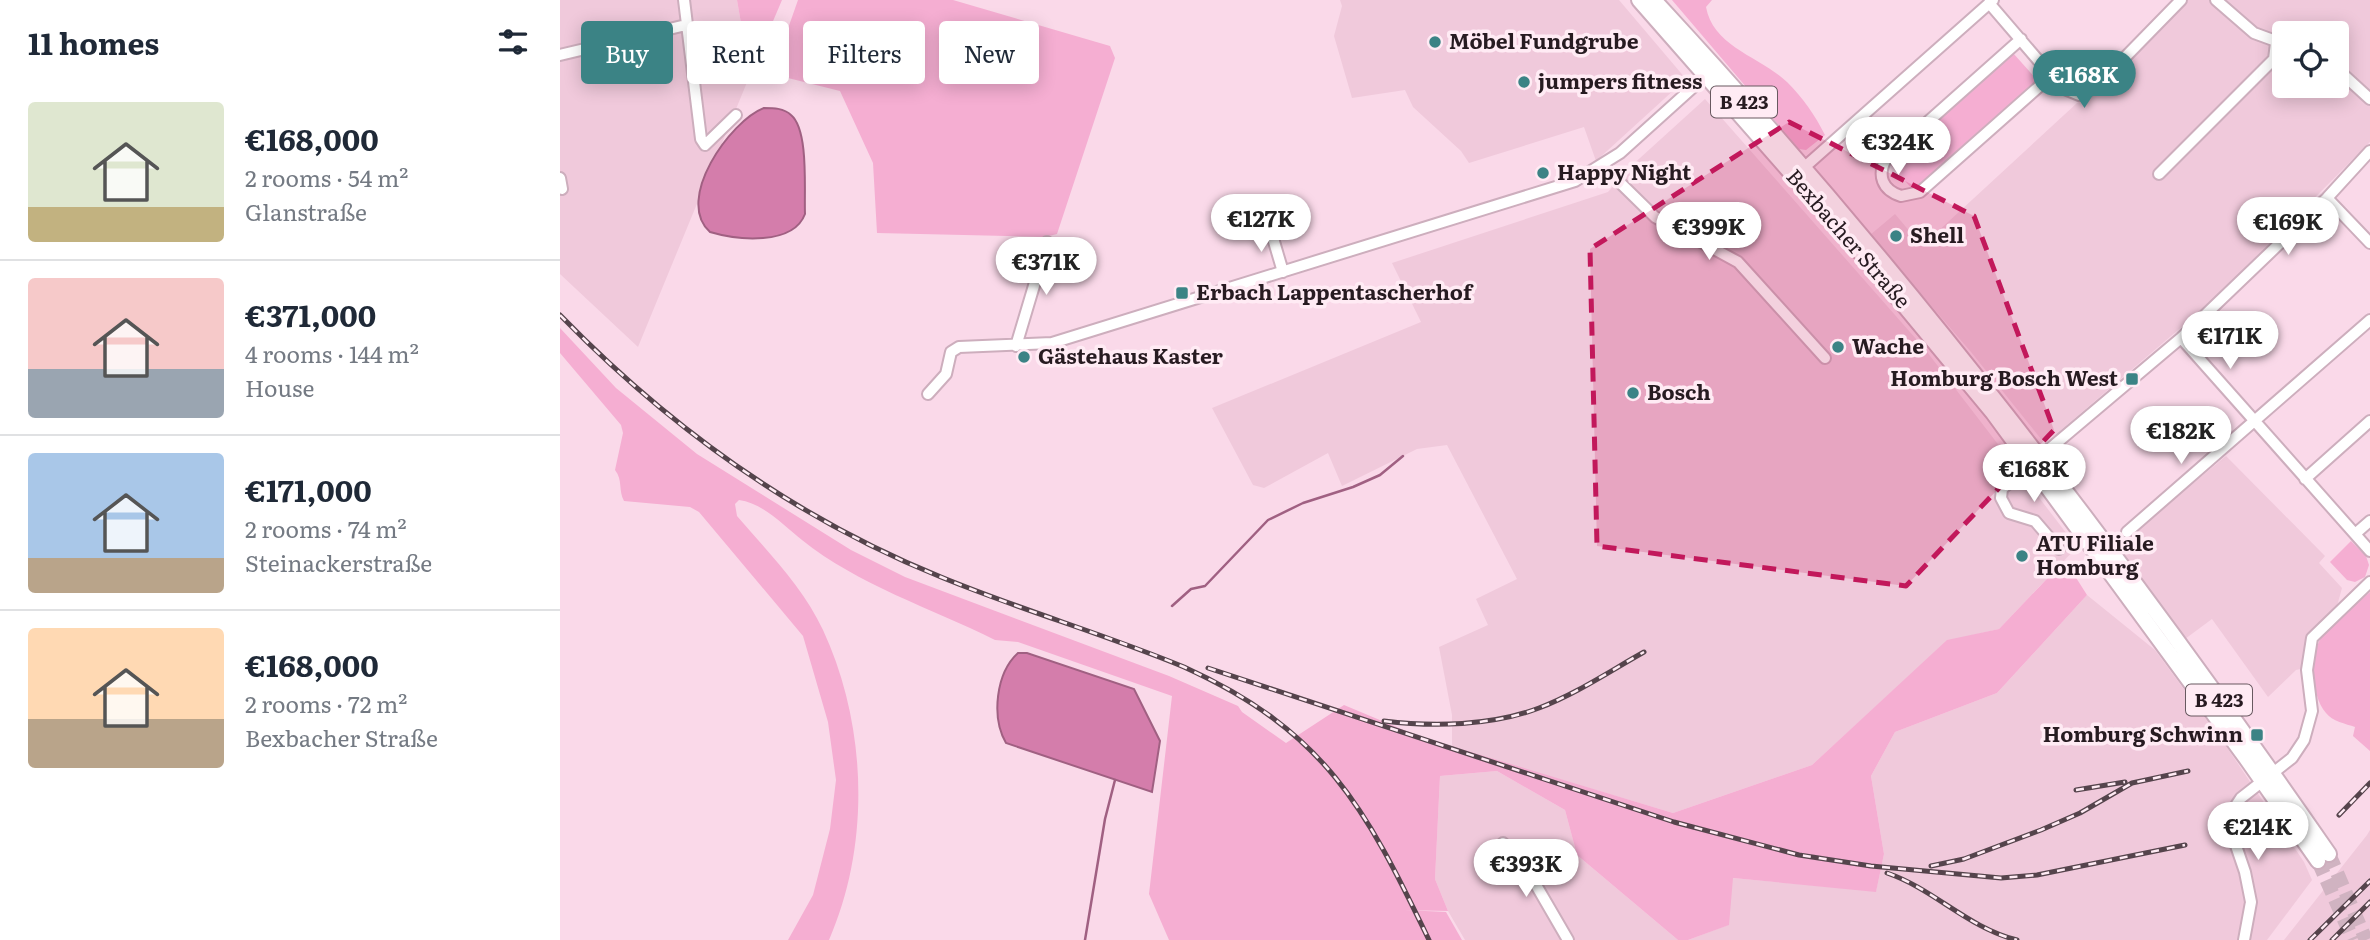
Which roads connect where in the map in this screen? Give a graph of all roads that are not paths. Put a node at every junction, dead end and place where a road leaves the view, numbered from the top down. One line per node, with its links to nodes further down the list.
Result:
1 (684, 0): 6 (street)
2 (2181, 0): 12 (street)
3 (2216, 0): 8 (street)
4 (1650, 2): 11 (main road, Bexbacher Straße / B 423); 11 (main road, Bexbacher Straße / B 423)
5 (1991, 2): 7 (street); 19 (street)
6 (687, 25): 9 (street)
7 (2021, 39): 12 (street); 12 (street)
8 (2272, 40)
9 (560, 55)
10 (2272, 61): 20 (street)
11 (1710, 72): 18 (street); 19 (main road, Bexbacher Straße / B 423)
12 (2051, 76)
13 (2349, 80): 15 (street)
14 (694, 84): 16 (street)
15 (2370, 99)
16 (736, 115)
17 (2370, 152): 21 (street)
18 (1603, 166): 25 (street); 29 (street)
19 (1799, 173): 33 (main road, Bexbacher Straße / B 423)
20 (2160, 174)
21 (2327, 198): 24 (street); 27 (street)
22 (1270, 228): 25 (street)
23 (1047, 242): 28 (street)
24 (2370, 243)
25 (1283, 272): 28 (street)
26 (2370, 320): 32 (street)
27 (2181, 338): 32 (street); 33 (street)
28 (1016, 346): 30 (street)
29 (1825, 358)
30 (928, 394)
31 (2370, 421): 34 (street)
32 (2255, 424): 34 (street); 36 (street)
33 (2035, 460): 38 (street); 41 (main road, Bexbacher Straße / B 423)
34 (2305, 479): 37 (street)
35 (2370, 521): 37 (street)
36 (2127, 532)
37 (2356, 534): 39 (street)
38 (2059, 549)
39 (2370, 551)
40 (2370, 582): 41 (street)
41 (2267, 778): 43 (main road, Bexbacher Straße / B 423); 45 (street)
42 (1503, 844): 44 (street)
43 (2323, 858)
44 (1568, 940)
45 (2244, 940)

